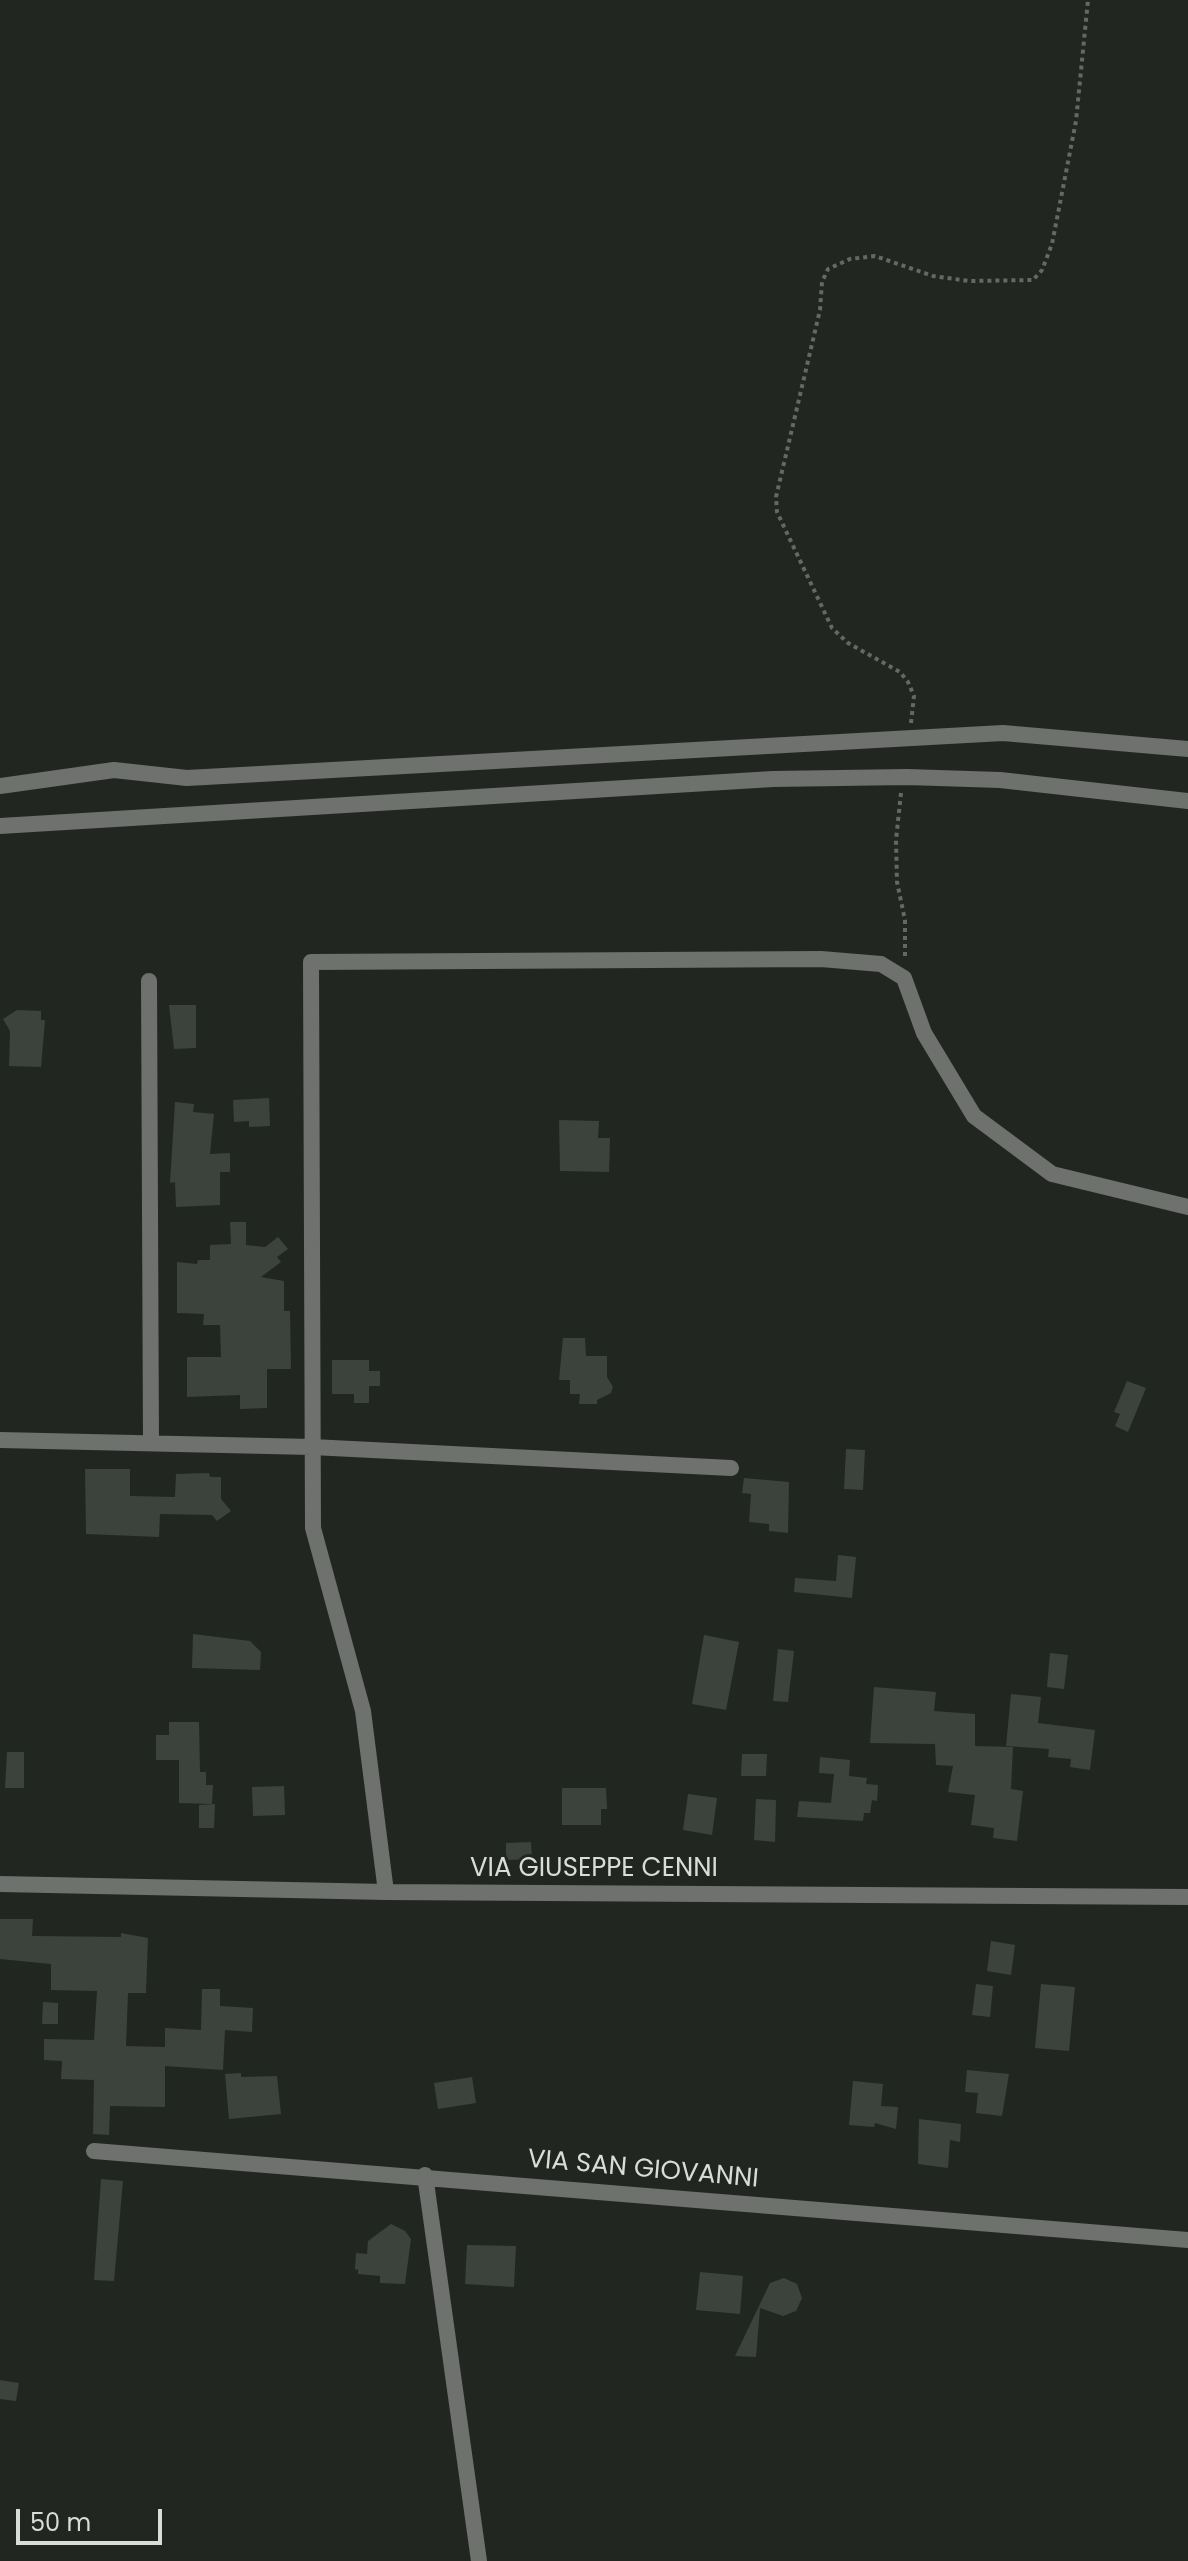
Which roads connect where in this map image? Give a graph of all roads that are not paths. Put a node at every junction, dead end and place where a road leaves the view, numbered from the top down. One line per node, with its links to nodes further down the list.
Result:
1 (1188, 749): 2 (street)
2 (0, 786)
3 (1186, 800): 4 (street)
4 (0, 826)
5 (149, 981): 8 (street)
6 (1188, 1207): 9 (street)
7 (0, 1440): 8 (street)
8 (151, 1443): 9 (street)
9 (312, 1447): 10 (street); 12 (street)
10 (731, 1468)
11 (0, 1884): 12 (street, VIA GIUSEPPE CENNI)
12 (386, 1892): 13 (street, VIA GIUSEPPE CENNI)
13 (1188, 1897)
14 (94, 2151): 15 (street, VIA SAN GIOVANNI)
15 (425, 2175): 16 (street, VIA SAN GIOVANNI); 17 (street)
16 (1188, 2240)
17 (479, 2561)

